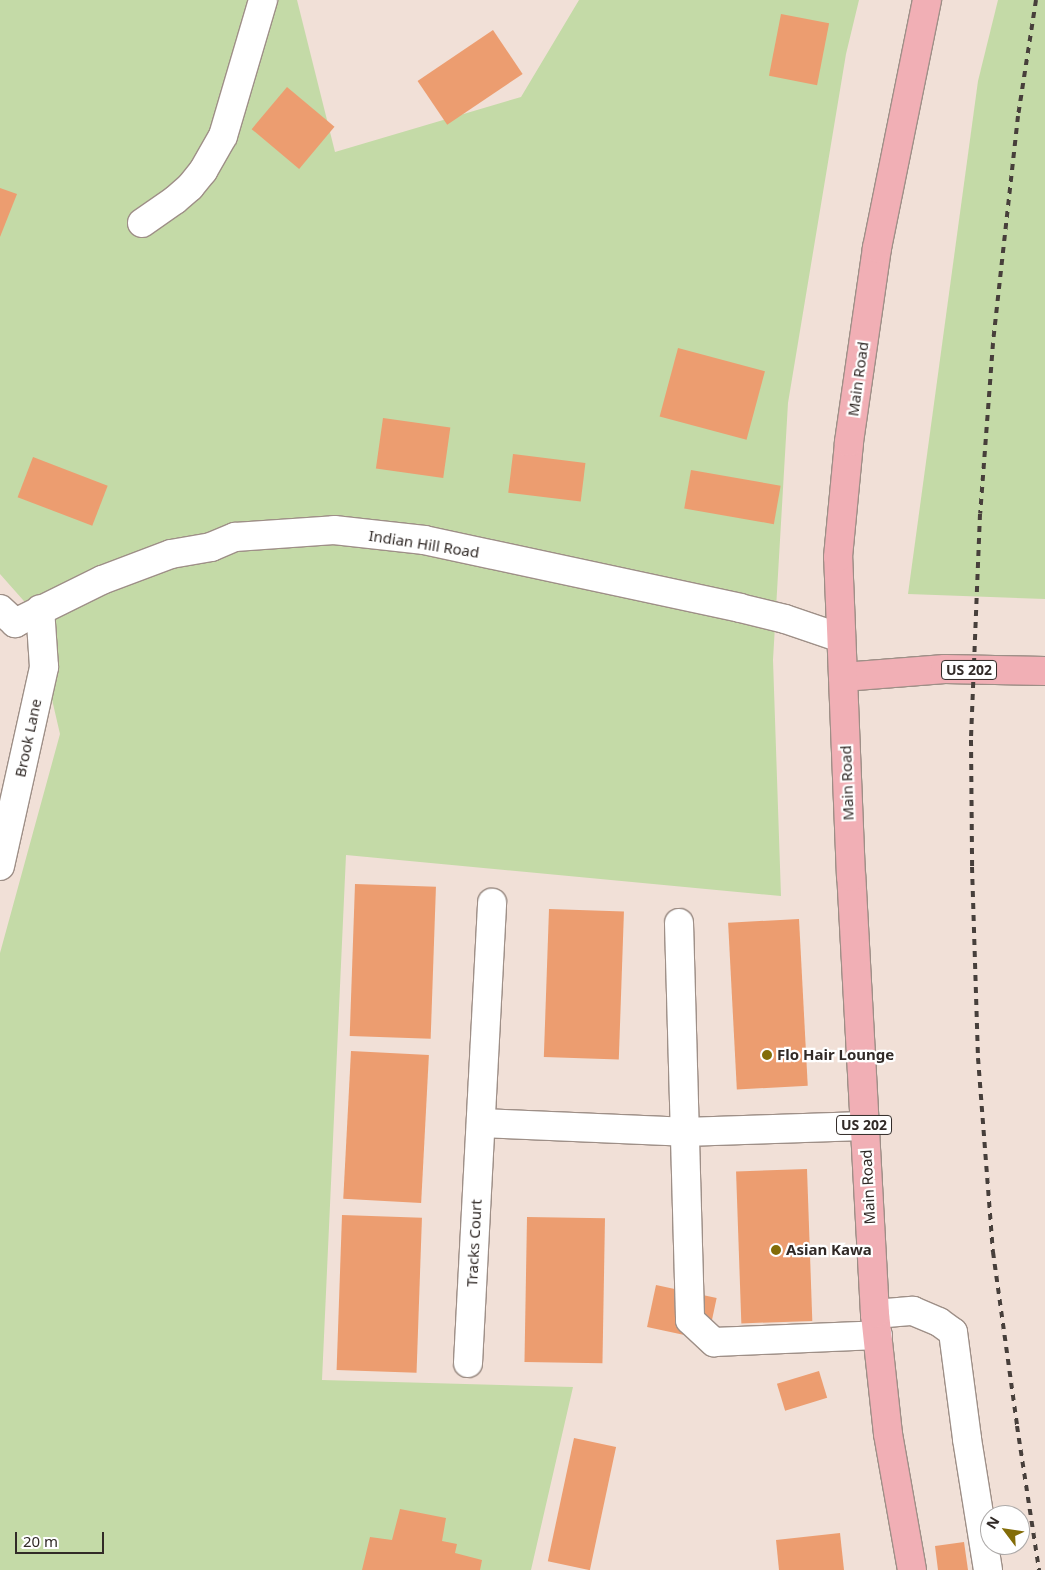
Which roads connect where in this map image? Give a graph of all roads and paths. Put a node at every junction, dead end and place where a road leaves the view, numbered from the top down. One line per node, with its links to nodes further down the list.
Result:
1 (263, 0): 3 (street)
2 (927, 0): 6 (main road, Main Road)
3 (142, 223)
4 (40, 609): 5 (street, Indian Hill Road); 6 (street, Indian Hill Road); 9 (street, Brook Lane)
5 (5, 621)
6 (841, 638): 8 (main road, Main Road)
7 (1045, 670): 8 (main road, US 202)
8 (843, 677): 13 (main road, Main Road / US 202)
9 (0, 866)
10 (492, 903): 12 (street, Tracks Court)
11 (679, 922): 14 (street)
12 (481, 1123): 14 (street); 16 (street, Tracks Court)
13 (864, 1126): 14 (street); 15 (main road, Main Road / US 202)
14 (684, 1132): 15 (street)
15 (877, 1324): 17 (main road, Main Road / US 202); 18 (street)
16 (468, 1363)
17 (912, 1570)
18 (988, 1570)

